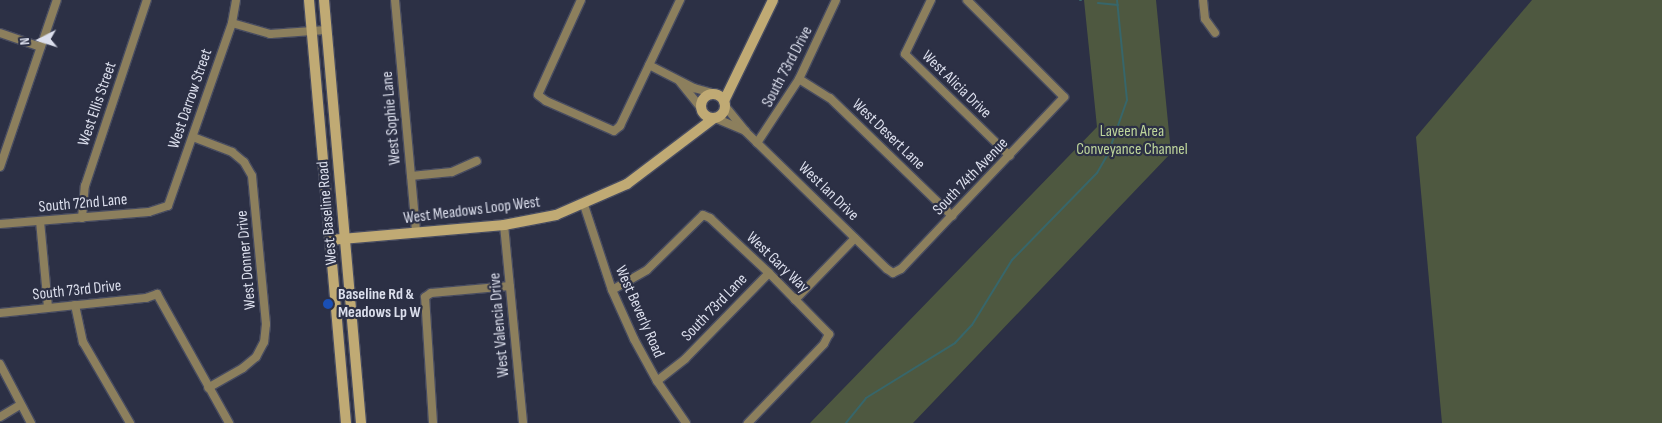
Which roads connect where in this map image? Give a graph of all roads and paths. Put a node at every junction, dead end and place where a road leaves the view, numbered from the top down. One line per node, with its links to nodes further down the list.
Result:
1 (57, 0): 19 (street)
2 (147, 0): 39 (street, West Ellis Street)
3 (236, 0): 14 (street, West Darrow Street)
4 (309, 0): 16 (main road, West Baseline Road)
5 (324, 0): 15 (main road, West Baseline Road)
6 (395, 0): 35 (street, West Sophie Lane)
7 (580, 0): 20 (street)
8 (680, 0): 20 (street)
9 (773, 0): 21 (main road)
10 (836, 0): 22 (street, South 73rd Drive)
11 (931, 0): 32 (street, West Alicia Drive)
12 (967, 0): 32 (street, South 74th Avenue)
13 (1203, 0): 18 (street)
14 (232, 24): 16 (street); 29 (street, West Darrow Street)
15 (326, 30): 16 (street); 44 (main road, West Baseline Road)
16 (312, 32): 46 (main road, West Baseline Road)
17 (0, 33): 19 (street)
18 (1214, 33)
19 (41, 47): 34 (street)
20 (649, 65): 23 (street)
21 (740, 66): 24 (main road); 25 (main road)
22 (800, 79): 31 (street, South 73rd Drive); 38 (street, West Desert Lane)
23 (680, 82): 24 (street); 26 (street)
24 (712, 93): 25 (main road); 26 (main road)
25 (725, 103): 27 (main road); 28 (street, West Ian Drive)
26 (701, 109): 27 (main road); 30 (main road, West Meadows Loop West)
27 (714, 118): 28 (street, West Ian Drive); 30 (main road, West Meadows Loop West)
28 (745, 131): 31 (street, West Ian Drive)
29 (193, 137): 37 (street, West Darrow Street); 57 (street, West Donner Drive)
30 (684, 139): 36 (main road, West Meadows Loop West)
31 (758, 143): 45 (street, West Ian Drive)
32 (1010, 156): 38 (street, South 74th Avenue)
33 (477, 160): 35 (street)
34 (0, 167)
35 (411, 176): 43 (street, West Sophie Lane)
36 (584, 205): 42 (main road, West Meadows Loop West); 50 (street, West Beverly Road)
37 (168, 206): 39 (street, South 72nd Lane)
38 (952, 216): 48 (street, South 74th Avenue)
39 (82, 218): 40 (street, South 72nd Lane)
40 (40, 221): 41 (street, South 72nd Lane); 53 (street)
41 (0, 224)
42 (504, 225): 43 (main road, West Meadows Loop West); 49 (street, West Valencia Drive)
43 (416, 233): 44 (main road, West Meadows Loop West)
44 (345, 238): 46 (main road, West Meadows Loop West); 64 (main road, West Baseline Road)
45 (855, 238): 48 (street, West Ian Drive); 51 (street)
46 (330, 240): 63 (main road, West Baseline Road)
47 (769, 273): 50 (street, West Gary Way); 51 (street, West Gary Way); 56 (street, South 73rd Lane)
48 (893, 273)
49 (510, 286): 65 (street); 66 (street, West Valencia Drive)
50 (612, 290): 56 (street, West Beverly Road)
51 (795, 300): 68 (street, West Gary Way)
52 (75, 305): 53 (street, South 73rd Drive); 57 (street, South 73rd Drive); 61 (street)
53 (48, 308): 54 (street, South 73rd Drive)
54 (0, 313)
55 (0, 364): 58 (street)
56 (657, 381): 67 (street, West Beverly Road)
57 (208, 388): 62 (street)
58 (20, 405): 59 (street); 60 (street)
59 (0, 417)
60 (30, 423)
61 (130, 423)
62 (229, 423)
63 (346, 423)
64 (361, 423)
65 (433, 423)
66 (523, 423)
67 (686, 423)
68 (748, 423)

